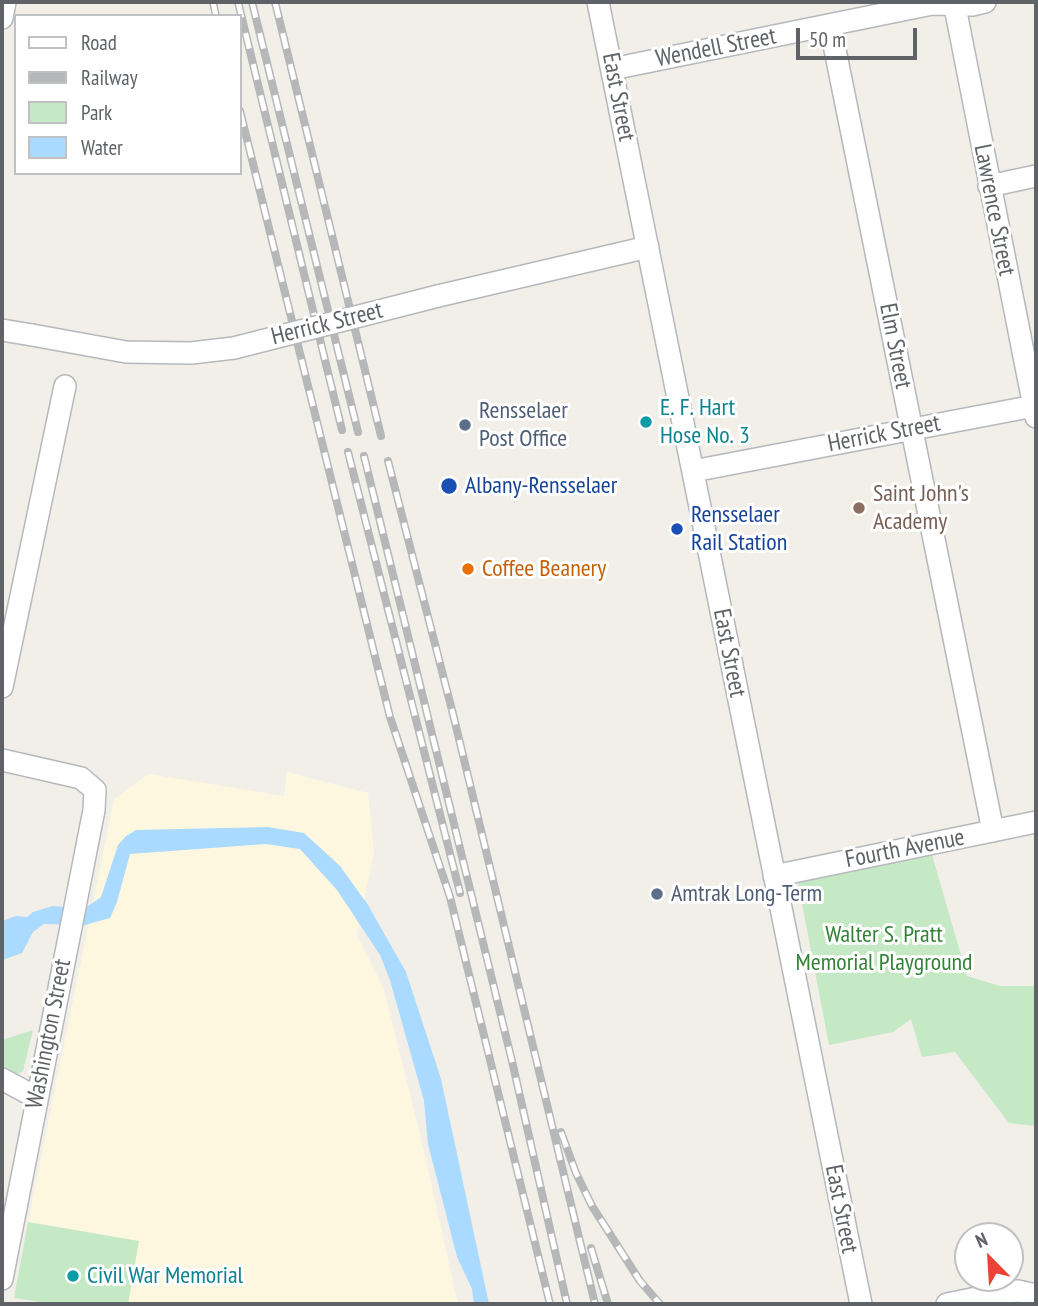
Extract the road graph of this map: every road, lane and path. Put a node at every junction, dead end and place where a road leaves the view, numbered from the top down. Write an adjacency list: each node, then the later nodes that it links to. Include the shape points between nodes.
1 (5, 2): 5 (street)
2 (598, 2): 7 (street, East Street)
3 (985, 2): 4 (street, Wendell Street)
4 (954, 3): 6 (street, Wendell Street); 9 (street, Lawrence Street)
5 (2, 18)
6 (830, 25): 7 (street, Wendell Street); 14 (street, Elm Street)
7 (612, 69): 10 (street, East Street)
8 (1036, 176): 9 (street)
9 (989, 186): 13 (street, Lawrence Street)
10 (648, 247): 11 (street, Herrick Street, bridge, via 234,348 126,352); 15 (street, East Street)
11 (2, 330)
12 (65, 386): 16 (street)
13 (1035, 411): 14 (street, Herrick Street)
14 (912, 429): 15 (street, Herrick Street); 19 (street, Elm Street)
15 (693, 471): 20 (street, East Street)
16 (2, 687)
17 (2, 760): 22 (street, Washington Street, via 81,778 95,790)
18 (1036, 822): 19 (street, Fourth Avenue)
19 (993, 831): 20 (street, Fourth Avenue)
20 (774, 876): 25 (street, East Street)
21 (2, 1079): 22 (street)
22 (37, 1098): 23 (street, Washington Street)
23 (2, 1279)
24 (1036, 1295): 26 (street, via 1006,1292)
25 (861, 1304)
26 (947, 1304)

